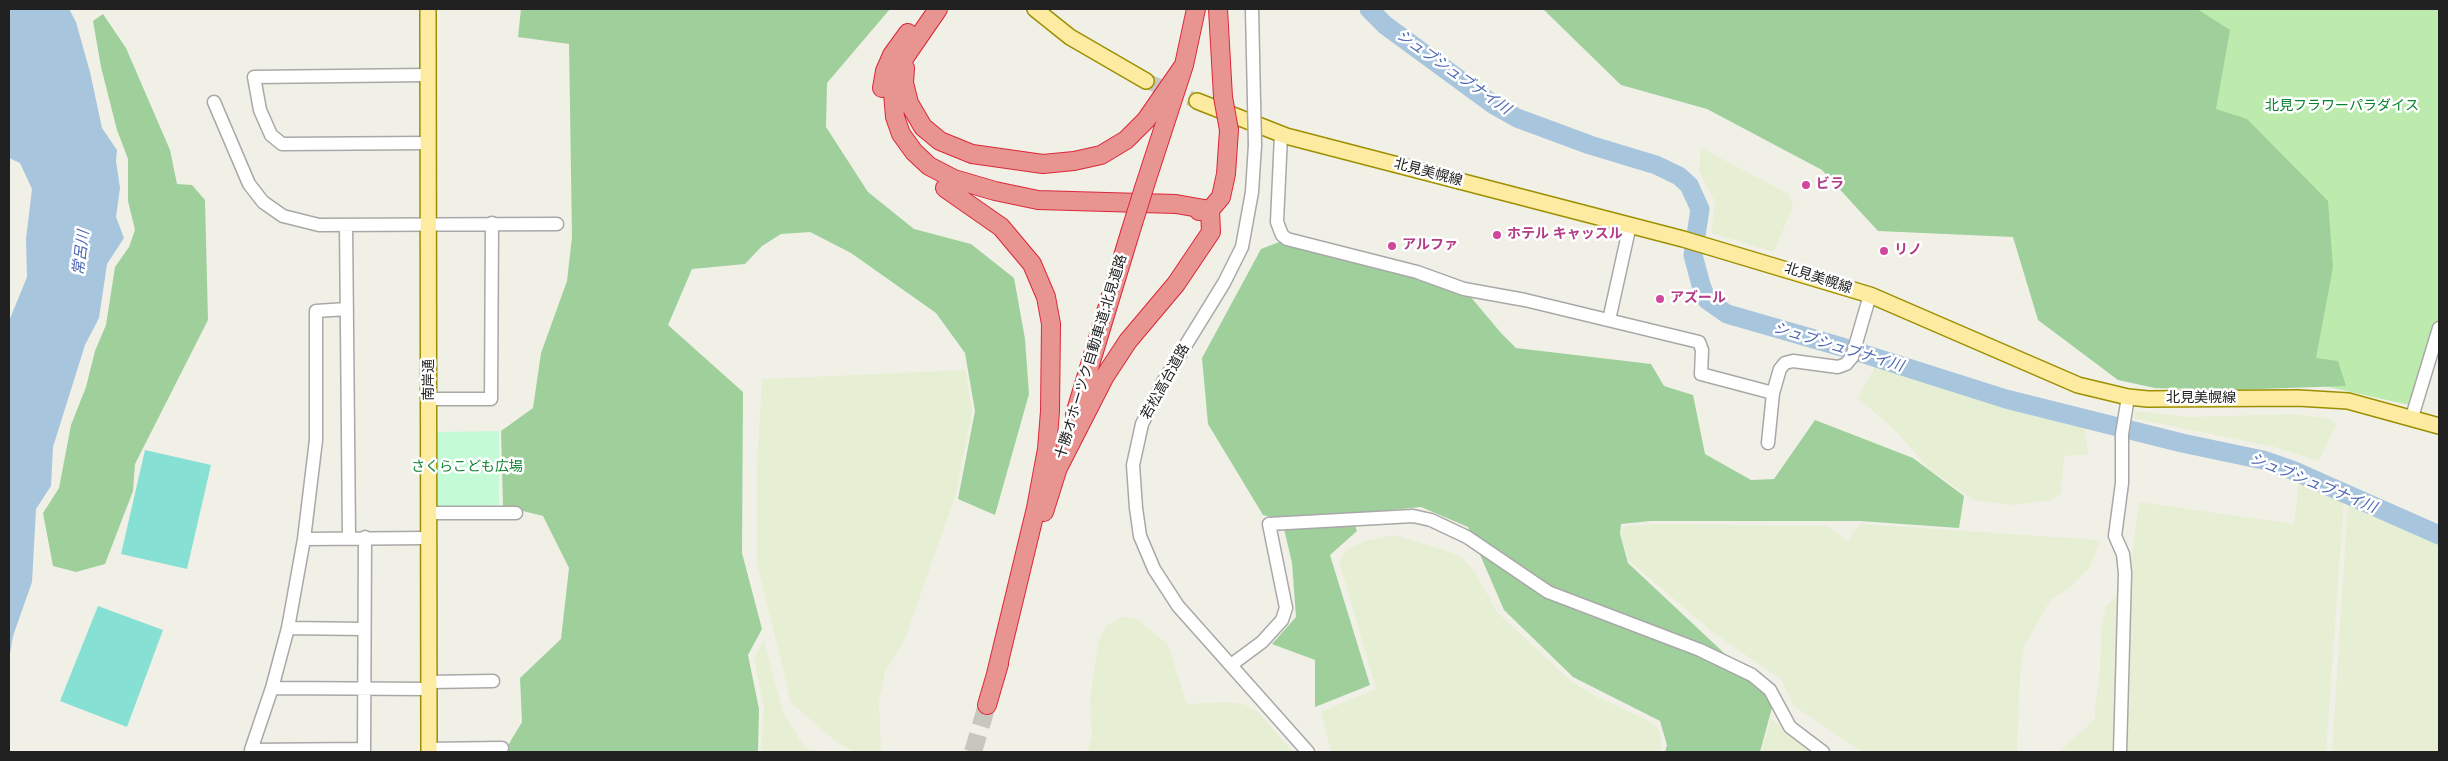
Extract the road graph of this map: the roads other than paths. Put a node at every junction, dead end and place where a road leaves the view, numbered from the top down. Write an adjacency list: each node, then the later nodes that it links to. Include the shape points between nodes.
1 (428, 9): 10 (main road, 南岸通)
2 (926, 9): 16 (highway, via 892,55 885,71 881,93 884,124 900,153 916,169)
3 (938, 9): 8 (highway)
4 (1035, 9): 11 (main road, via 1070,36)
5 (1196, 9): 9 (highway, 十勝オホーツク自動車道;北見道路)
6 (1218, 9): 17 (highway, bridge, via 1223,97 1229,130 1221,197)
7 (1252, 9): 42 (street, 若松高台道路, bridge, via 1254,145 1252,192 1242,247 1224,283 1163,382 1142,424 1133,465 1140,536 1154,569 1178,606)
8 (905, 57): 9 (highway, via 904,83 909,103 924,127 940,141 972,154 1043,164 1101,154 1126,140 1146,120); 17 (highway, via 896,74 893,93 895,117 901,134 929,166 954,179 1038,200 1176,204)
9 (1184, 65): 33 (highway, 十勝オホーツク自動車道;北見道路, bridge)
10 (427, 75): 15 (main road, 南岸通); 15 (street, via 254,77 271,135 282,144)
11 (1146, 81)
12 (214, 102): 21 (street, via 249,184 264,202 283,216 320,225)
13 (1197, 102): 14 (main road, 北見美幌線)
14 (1281, 135): 22 (main road, 北見美幌線); 25 (street, via 1277,222 1287,239 1417,272 1464,288)
15 (429, 143): 18 (main road, 南岸通)
16 (945, 188): 17 (highway, via 1032,208 1107,213); 43 (highway, via 1001,227 1032,264 1046,297 1051,324 1047,449)
17 (1210, 210): 33 (highway, via 1212,232 1104,376)
18 (429, 223): 19 (street); 21 (street); 29 (main road, 南岸通)
19 (492, 224): 20 (street); 29 (street, via 491,399)
20 (557, 224)
21 (346, 225): 24 (street)
22 (1630, 225): 23 (main road, 北見美幌線); 25 (street)
23 (1870, 295): 27 (street, via 1852,357 1846,364 1838,367 1793,361 1785,363 1780,368); 28 (main road, 北見美幌線, via 2078,385)
24 (347, 309): 36 (street); 39 (street, via 316,311 316,440)
25 (1609, 320): 27 (street, via 1698,342 1702,350 1701,374)
26 (2439, 328): 30 (street)
27 (1773, 393): 32 (street)
28 (2128, 397): 30 (main road, 北見美幌線, via 2348,401); 54 (street, via 2122,434 2122,483 2115,536 2123,554 2125,573)
29 (430, 399): 34 (main road, 南岸通)
30 (2412, 417): 31 (main road, 北見美幌線)
31 (2439, 426)
32 (1768, 443)
33 (1058, 468): 43 (highway, 十勝オホーツク自動車道;北見道路)
34 (429, 513): 35 (street); 38 (main road, 南岸通)
35 (516, 513)
36 (349, 537): 37 (street); 39 (street)
37 (365, 537): 38 (street); 41 (street)
38 (429, 538): 45 (main road, 南岸通)
39 (304, 539): 40 (street)
40 (288, 628): 41 (street); 46 (street)
41 (364, 629): 47 (street)
42 (1231, 665): 52 (street, 若松高台道路); 53 (street, via 1262,642 1282,620 1286,608 1269,524 1413,516 1431,520 1467,537 1548,592 1700,650 1752,675 1770,690 1790,727)
43 (996, 674): 48 (highway, 十勝オホーツク自動車道;北見道路)
44 (492, 681): 45 (street)
45 (429, 685): 47 (street); 51 (main road, 南岸通)
46 (272, 688): 47 (street); 50 (street, via 251,750)
47 (365, 688): 50 (street)
48 (987, 705)
49 (502, 748): 51 (street)
50 (364, 751)
51 (430, 751)
52 (1308, 752)
53 (1823, 752)
54 (2120, 752)

